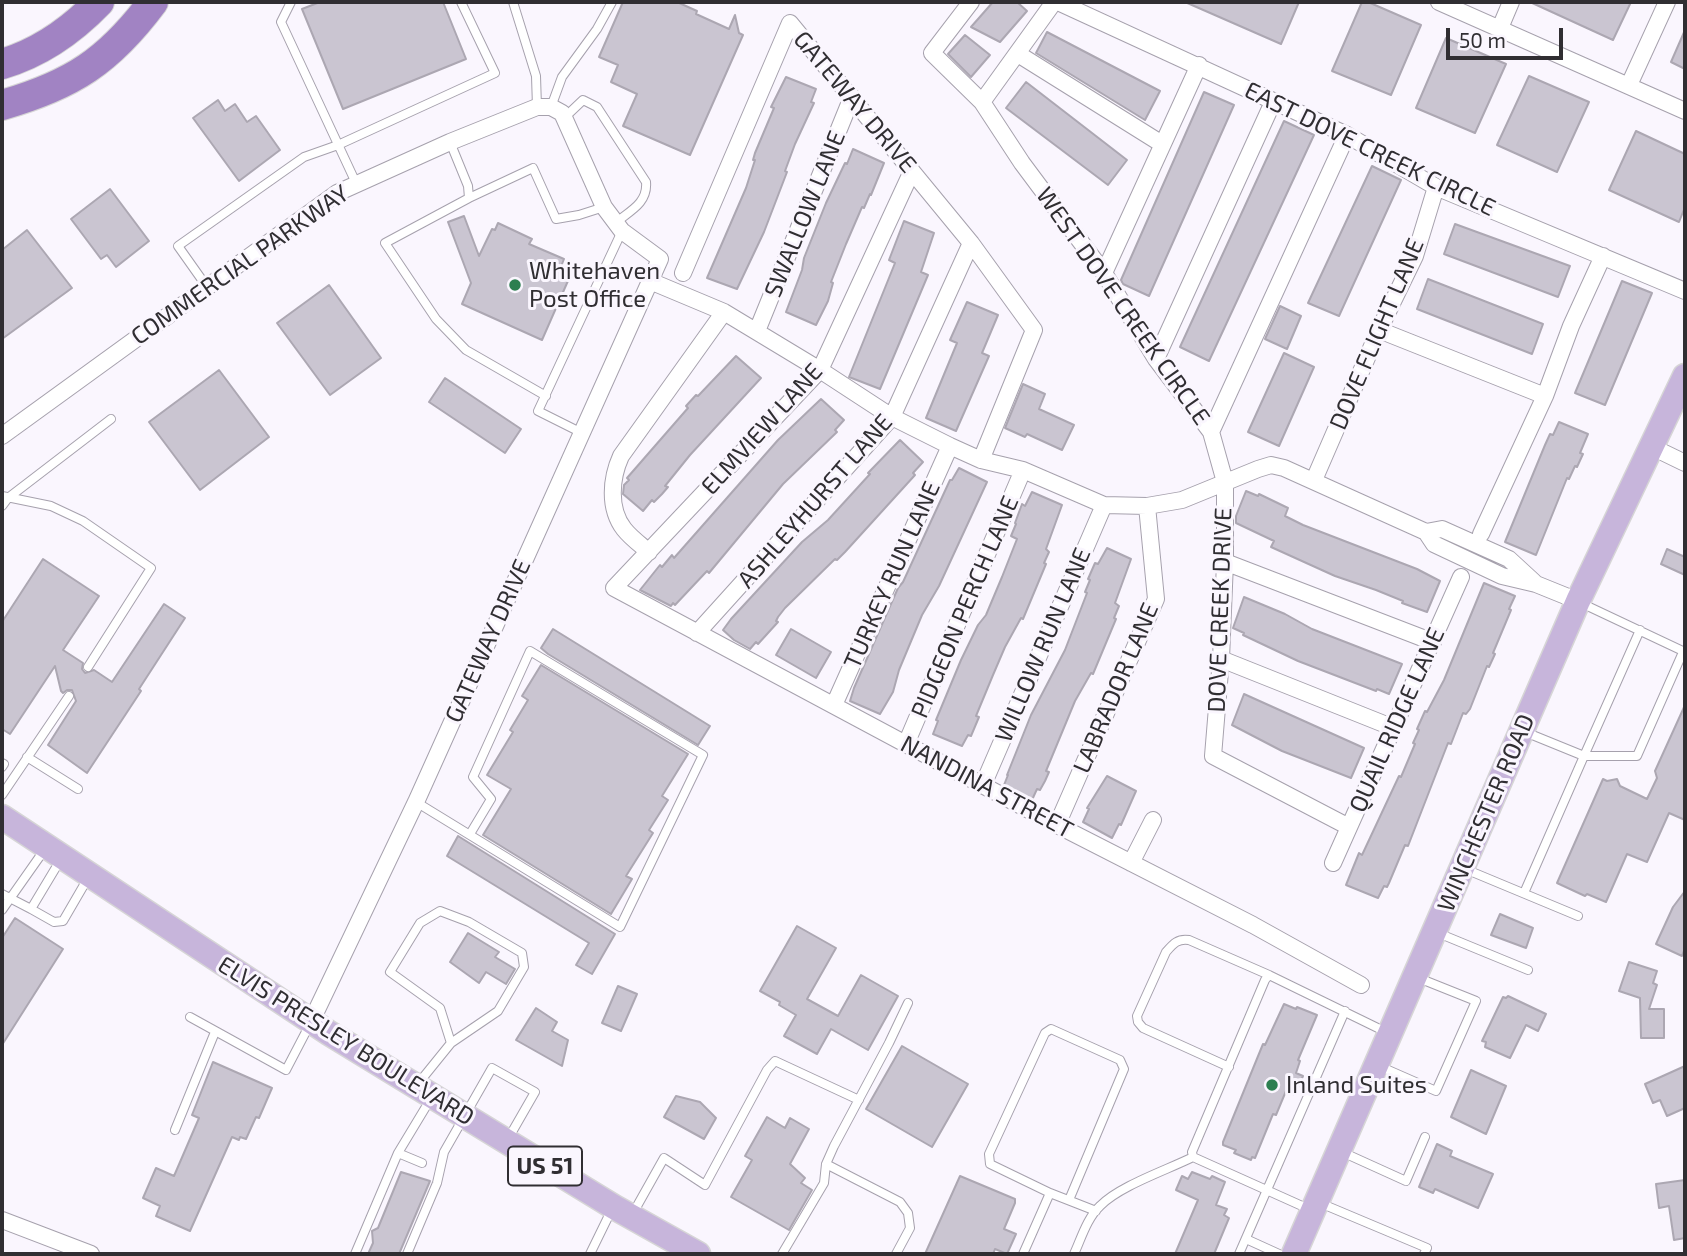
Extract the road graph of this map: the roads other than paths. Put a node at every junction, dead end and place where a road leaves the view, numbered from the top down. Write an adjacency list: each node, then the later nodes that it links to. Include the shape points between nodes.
1 (99, 2): 14 (highway, via 53,40)
2 (153, 2): 20 (highway, via 101,60 39,94)
3 (291, 2): 27 (lane, via 281,22)
4 (461, 2): 27 (lane, via 495,73)
5 (513, 2): 21 (lane)
6 (612, 2): 21 (lane)
7 (971, 2): 18 (street, WEST DOVE CREEK CIRCLE, via 932,53)
8 (1056, 2): 13 (street); 15 (street, EAST DOVE CREEK CIRCLE)
9 (1439, 2): 12 (street)
10 (1511, 2): 12 (street)
11 (1667, 2): 16 (street)
12 (1500, 29): 16 (street)
13 (1018, 54): 18 (street); 26 (street)
14 (2, 64)
15 (1199, 65): 19 (street, EAST DOVE CREEK CIRCLE); 26 (street)
16 (1629, 85): 22 (street)
17 (852, 97): 28 (street, GATEWAY DRIVE); 36 (street, GATEWAY DRIVE, via 790,23); 43 (street, SWALLOW LANE)
18 (982, 102): 37 (street, WEST DOVE CREEK CIRCLE, via 1021,163)
19 (1273, 102): 24 (street, EAST DOVE CREEK CIRCLE); 44 (street)
20 (2, 105)
21 (544, 107): 23 (street, via 557,109); 25 (street, COMMERCIAL PARKWAY)
22 (1685, 111)
23 (564, 118): 32 (street); 33 (lane, via 583,100 597,107 646,182 642,201)
24 (1347, 135): 30 (street, EAST DOVE CREEK CIRCLE); 51 (street)
25 (450, 142): 29 (street, COMMERCIAL PARKWAY); 31 (lane)
26 (1162, 144): 37 (street)
27 (338, 145): 29 (lane); 39 (lane, via 304,157 178,246)
28 (912, 170): 34 (street, GATEWAY DRIVE); 45 (street, ELMVIEW LANE)
29 (356, 183): 39 (street, COMMERCIAL PARKWAY, via 321,203)
30 (1436, 187): 35 (street, EAST DOVE CREEK CIRCLE); 42 (street, DOVE FLIGHT LANE, via 1415,256)
31 (469, 198): 32 (lane, via 533,168 556,219); 47 (lane, via 385,243 436,319 466,350)
32 (604, 206): 33 (street)
33 (619, 227): 38 (street, GATEWAY DRIVE, via 660,258); 47 (lane)
34 (971, 243): 49 (street, ASHLEYHURST LANE); 56 (street, GATEWAY DRIVE, via 1034,330)
35 (1603, 256): 40 (street, EAST DOVE CREEK CIRCLE); 48 (street)
36 (683, 273)
37 (1104, 273): 44 (street, WEST DOVE CREEK CIRCLE)
38 (650, 281): 41 (street, DOVE CREEK DRIVE); 52 (street, GATEWAY DRIVE)
39 (207, 287): 53 (street, COMMERCIAL PARKWAY)
40 (1685, 291)
41 (724, 312): 43 (street, DOVE CREEK DRIVE); 66 (street, via 614,472 616,514 625,530)
42 (1379, 330): 48 (street); 59 (street, DOVE FLIGHT LANE)
43 (757, 331): 45 (street, DOVE CREEK DRIVE)
44 (1156, 359): 51 (street, WEST DOVE CREEK CIRCLE)
45 (820, 370): 49 (street, DOVE CREEK DRIVE); 66 (street, ELMVIEW LANE)
46 (1684, 380): 55 (main road, WINCHESTER ROAD)
47 (546, 396): 52 (lane, via 538,411)
48 (1545, 396): 65 (street)
49 (892, 417): 54 (street, DOVE CREEK DRIVE); 74 (street, ASHLEYHURST LANE)
50 (111, 419): 61 (lane)
51 (1211, 432): 60 (street, WEST DOVE CREEK CIRCLE)
52 (582, 433): 89 (street, GATEWAY DRIVE)
53 (2, 436)
54 (950, 446): 56 (street, DOVE CREEK DRIVE); 80 (street, TURKEY RUN LANE)
55 (1653, 447): 57 (street); 72 (main road, WINCHESTER ROAD)
56 (981, 460): 58 (street, DOVE CREEK DRIVE)
57 (1685, 463)
58 (1023, 470): 62 (street, DOVE CREEK DRIVE); 83 (street, PIDGEON PERCH LANE)
59 (1314, 480): 60 (street, via 1271,465); 64 (street)
60 (1225, 482): 63 (street, DOVE CREEK DRIVE, via 1182,499); 68 (street, DOVE CREEK DRIVE)
61 (4, 500): 78 (lane, via 51,506 83,521 151,568)
62 (1104, 505): 63 (street, DOVE CREEK DRIVE); 86 (street, WILLOW RUN LANE)
63 (1147, 506): 92 (street, LABRADOR LANE, via 1156,598)
64 (1426, 532): 65 (street, via 1442,529); 67 (street, via 1434,544)
65 (1478, 539): 67 (street); 70 (street)
66 (649, 552): 71 (street, ELMVIEW LANE)
67 (1469, 560): 70 (street, via 1502,576)
68 (1225, 562): 75 (street); 77 (street, DOVE CREEK DRIVE)
69 (1461, 578): 75 (street, QUAIL RIDGE LANE)
70 (1536, 583): 72 (street)
71 (614, 588): 74 (street, NANDINA STREET)
72 (1578, 601): 73 (lane); 82 (main road, WINCHESTER ROAD)
73 (1640, 630): 76 (lane); 85 (lane)
74 (697, 634): 80 (street, NANDINA STREET)
75 (1433, 642): 81 (street, QUAIL RIDGE LANE)
76 (1684, 652): 85 (lane, via 1637,756)
77 (1221, 659): 81 (street); 93 (street, DOVE CREEK DRIVE, via 1213,756)
78 (89, 667)
79 (69, 696): 84 (lane)
80 (834, 705): 83 (street, NANDINA STREET)
81 (1394, 728): 93 (street, QUAIL RIDGE LANE)
82 (1522, 730): 85 (lane); 98 (main road, WINCHESTER ROAD)
83 (906, 744): 86 (street, NANDINA STREET)
84 (27, 757): 87 (lane); 88 (lane)
85 (1584, 757): 100 (lane)
86 (983, 785): 92 (street, NANDINA STREET)
87 (78, 789)
88 (2, 795)
89 (416, 802): 94 (lane); 113 (street, GATEWAY DRIVE)
90 (2, 817): 95 (main road, ELVIS PRESLEY BOULEVARD / US 51)
91 (1153, 820): 96 (street)
92 (1056, 825): 96 (street, NANDINA STREET)
93 (1349, 827): 97 (street, QUAIL RIDGE LANE)
94 (470, 834): 94 (lane, via 620,927 703,755 530,651 473,777 491,799)
95 (54, 851): 99 (main road, ELVIS PRESLEY BOULEVARD / US 51); 101 (lane); 102 (lane)
96 (1131, 863): 109 (street, NANDINA STREET)
97 (1333, 863)
98 (1463, 867): 100 (lane); 105 (main road, WINCHESTER ROAD)
99 (89, 875): 102 (lane, via 63,922); 113 (main road, ELVIS PRESLEY BOULEVARD / US 51)
100 (1524, 893): 104 (lane)
101 (6, 896): 102 (lane); 103 (lane)
102 (31, 909)
103 (2, 911)
104 (1578, 916)
105 (1435, 931): 106 (lane); 108 (main road, WINCHESTER ROAD)
106 (1528, 971)
107 (1269, 975): 111 (lane); 118 (lane); 118 (lane, via 1182,939 1166,952 1137,1016 1143,1028)
108 (1415, 977): 115 (main road, WINCHESTER ROAD); 117 (lane, via 1476,1001 1436,1091)
109 (1361, 985)
110 (908, 1003): 120 (lane)
111 (1345, 1011): 115 (lane); 130 (lane)
112 (190, 1017): 114 (lane)
113 (311, 1022): 114 (lane, via 286,1070); 119 (main road, ELVIS PRESLEY BOULEVARD / US 51)
114 (215, 1031): 122 (lane)
115 (1390, 1034): 117 (main road, WINCHESTER ROAD)
116 (451, 1042): 116 (lane, via 440,1008 390,972 420,923 440,911 522,953 524,967 498,1011); 119 (lane)
117 (1377, 1065): 125 (main road, WINCHESTER ROAD)
118 (1229, 1067): 127 (lane)
119 (424, 1092): 121 (main road, ELVIS PRESLEY BOULEVARD / US 51); 126 (lane)
120 (859, 1100): 129 (lane); 135 (lane, via 775,1060 705,1185 664,1158)
121 (464, 1116): 124 (main road, ELVIS PRESLEY BOULEVARD / US 51); 124 (lane, via 492,1068 535,1092); 141 (lane, via 443,1152 437,1183)
122 (175, 1130)
123 (1425, 1137): 125 (lane, via 1406,1181)
124 (506, 1142): 135 (main road, ELVIS PRESLEY BOULEVARD / US 51)
125 (1339, 1151): 133 (main road, WINCHESTER ROAD)
126 (398, 1153): 128 (lane); 140 (lane)
127 (1193, 1157): 130 (lane); 134 (lane, via 1118,1193)
128 (422, 1163)
129 (826, 1164): 143 (lane, via 824,1183); 144 (lane, via 900,1202 911,1228)
130 (1267, 1190): 133 (lane); 137 (lane)
131 (1051, 1192): 132 (lane); 132 (lane, via 988,1161 1045,1033 1051,1029 1120,1060 1124,1069); 145 (lane)
132 (1069, 1200): 134 (lane)
133 (1315, 1206): 149 (main road, WINCHESTER ROAD); 150 (lane, via 1427,1248)
134 (1096, 1211): 146 (lane)
135 (622, 1212): 138 (lane); 142 (main road, ELVIS PRESLEY BOULEVARD / US 51)
136 (2, 1220): 139 (street)
137 (1246, 1239): 147 (lane); 148 (lane)
138 (593, 1253)
139 (91, 1254)
140 (355, 1254)
141 (407, 1254)
142 (698, 1254)
143 (782, 1254)
144 (896, 1254)
145 (1023, 1254)
146 (1074, 1254)
147 (1239, 1254)
148 (1279, 1254)
149 (1294, 1254)
150 (1424, 1254)

